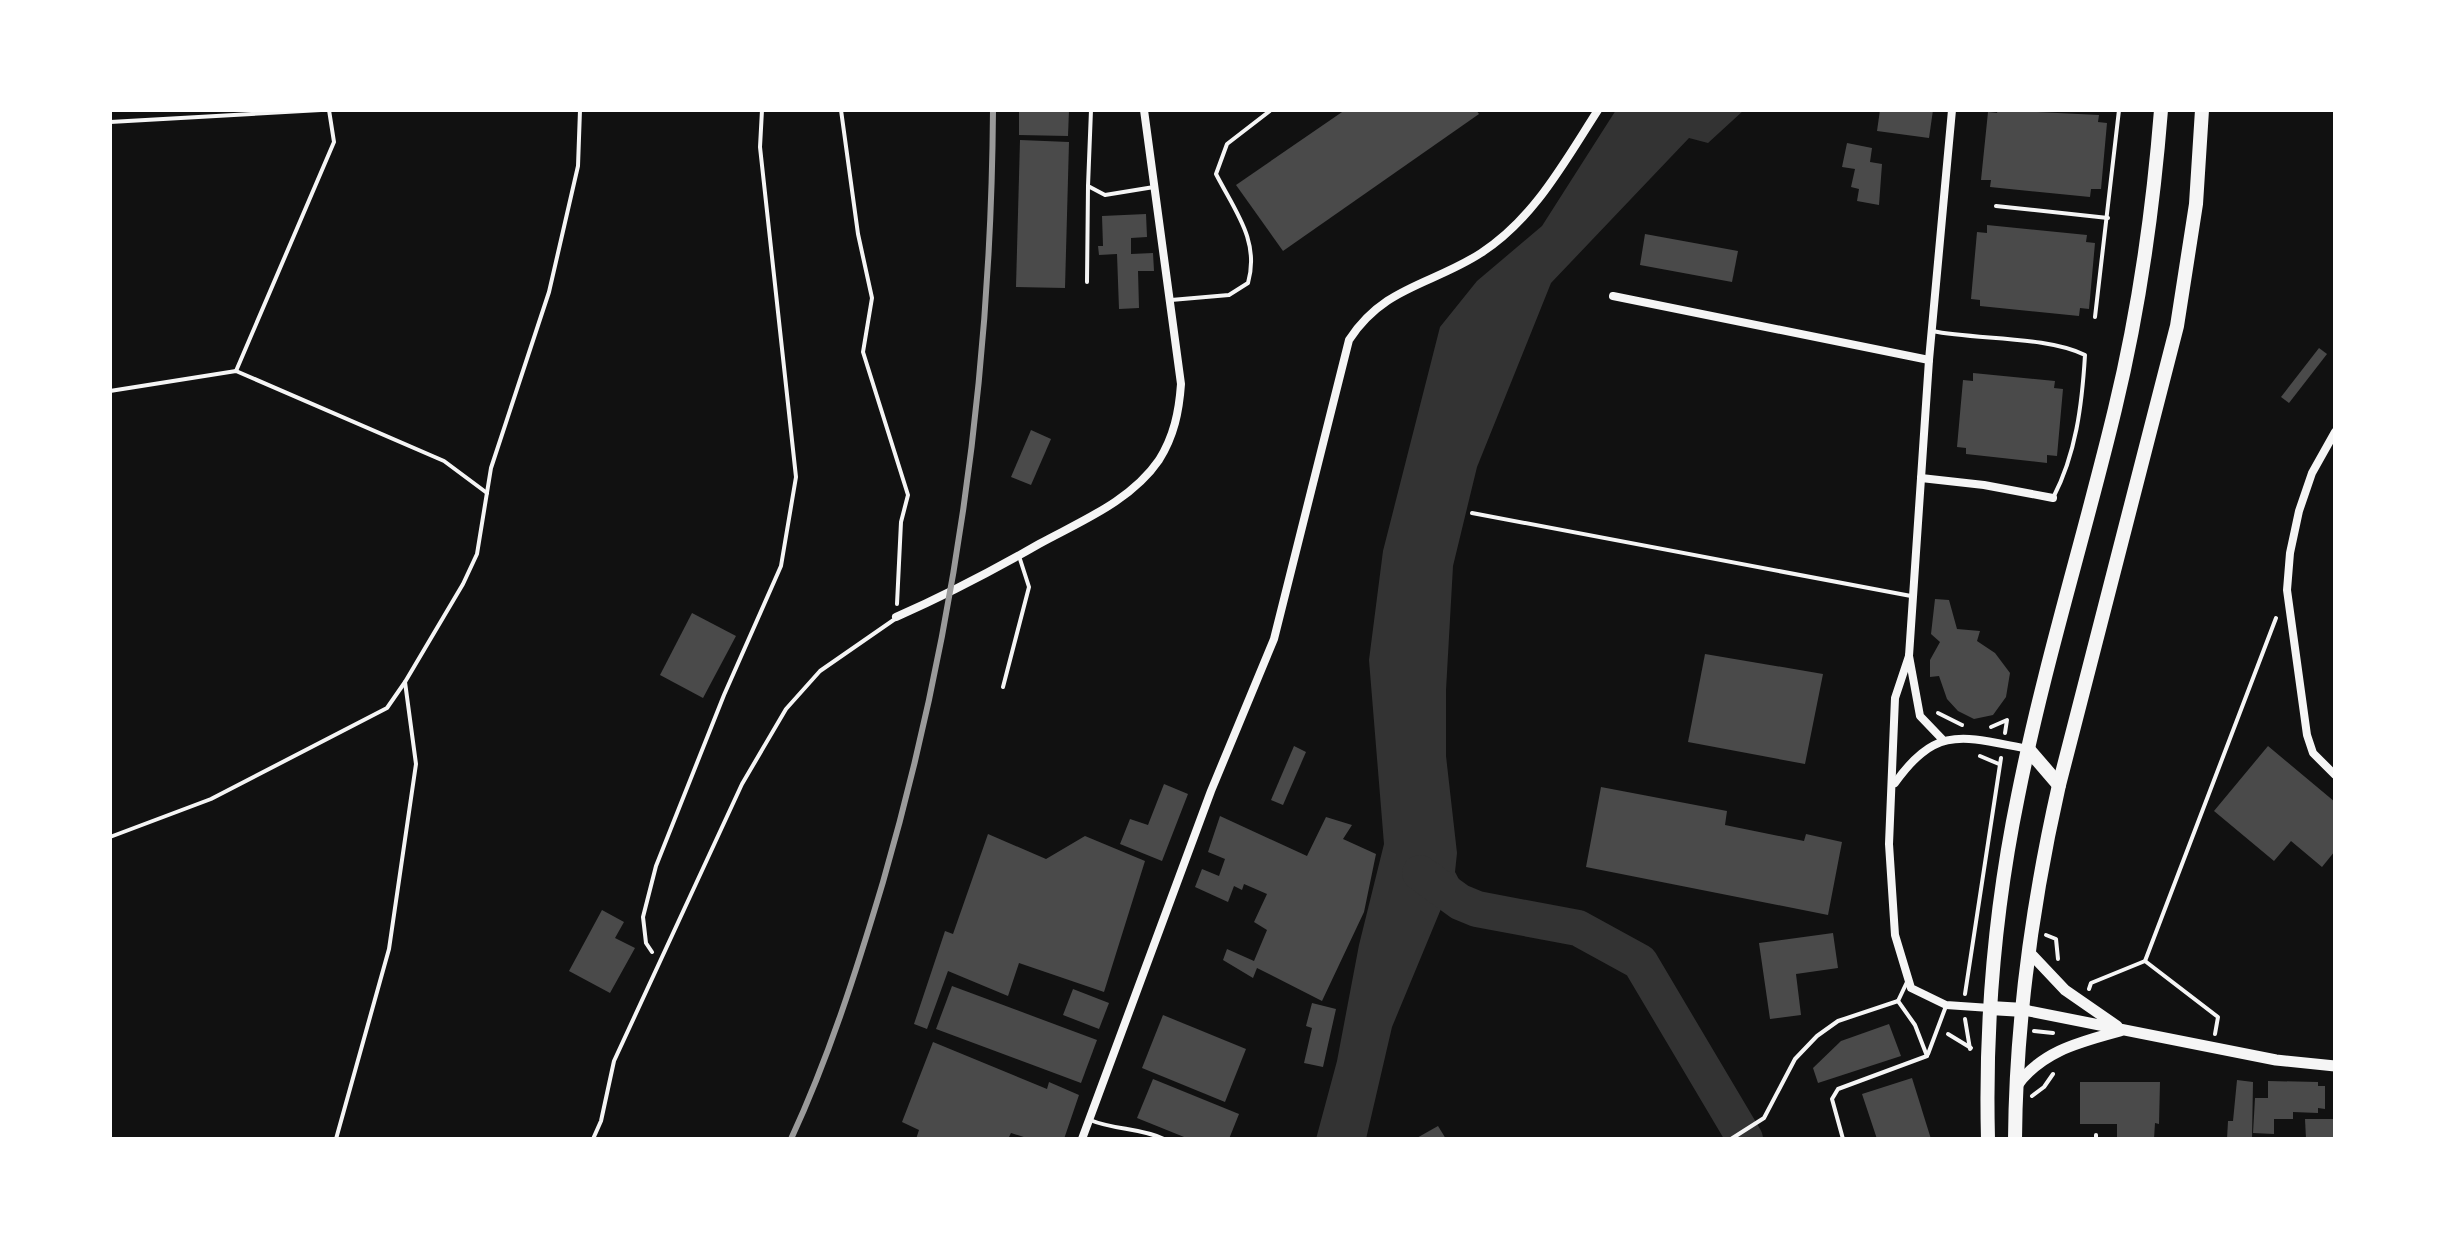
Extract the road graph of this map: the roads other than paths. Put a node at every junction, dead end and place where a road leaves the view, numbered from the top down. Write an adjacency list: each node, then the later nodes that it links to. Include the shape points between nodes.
1 (1091, 110): 9 (lane)
2 (1144, 110): 10 (street)
3 (1271, 110): 15 (lane, via 1227,144 1216,174 1251,241 1248,283 1229,295)
4 (1598, 110): 43 (street, via 1537,203 1480,253 1396,293 1364,318 1349,340 1274,639 1211,791)
5 (1952, 110): 17 (street)
6 (2119, 110): 12 (lane)
7 (2161, 110): 29 (highway, via 2149,241 2128,351)
8 (2202, 110): 32 (highway, via 2196,204 2177,326)
9 (1088, 186): 10 (lane, via 1105,195); 13 (lane)
10 (1154, 187): 15 (street)
11 (1996, 206): 12 (lane)
12 (2108, 218): 16 (lane)
13 (1087, 282)
14 (1613, 296): 18 (street)
15 (1171, 300): 23 (street, via 1181,384 1178,416 1158,461 1121,498)
16 (2095, 317)
17 (1932, 331): 18 (street); 21 (lane, via 2069,347 2085,355 2069,467)
18 (1929, 360): 20 (street)
19 (2335, 432): 30 (street, via 2299,511 2287,590 2307,735 2313,753)
20 (1921, 478): 21 (street); 24 (street)
21 (2053, 498)
22 (1472, 513): 24 (lane)
23 (1019, 556): 25 (street, via 972,584); 27 (lane, via 1029,587)
24 (1911, 596): 26 (street)
25 (896, 617): 44 (lane, via 820,671 786,709 742,784 614,1061)
26 (1909, 656): 28 (street, via 1920,716); 31 (street, via 1895,698)
27 (1003, 687)
28 (1943, 740): 29 (street, via 1973,739); 31 (street, via 1913,757)
29 (2028, 749): 32 (highway); 37 (highway, via 2008,848)
30 (2335, 775)
31 (1894, 783): 34 (street, via 1890,887)
32 (2059, 785): 33 (highway)
33 (2030, 953): 38 (highway); 39 (street, via 2065,990)
34 (1907, 982): 35 (lane); 36 (street)
35 (1898, 1001): 40 (lane); 47 (lane, via 1838,1021 1817,1036 1795,1059 1764,1118)
36 (1946, 1005): 37 (street); 40 (lane)
37 (1990, 1008): 38 (highway); 49 (highway)
38 (2024, 1010): 39 (street); 42 (highway)
39 (2125, 1030): 41 (street); 42 (street, via 2062,1049 2027,1071)
40 (1927, 1056): 48 (lane, via 1838,1089 1832,1099)
41 (2335, 1066)
42 (2016, 1087): 50 (highway)
43 (1090, 1120): 45 (street); 46 (lane)
44 (593, 1139)
45 (1082, 1139)
46 (1164, 1139)
47 (1731, 1139)
48 (1843, 1139)
49 (1988, 1139)
50 (2015, 1139)

